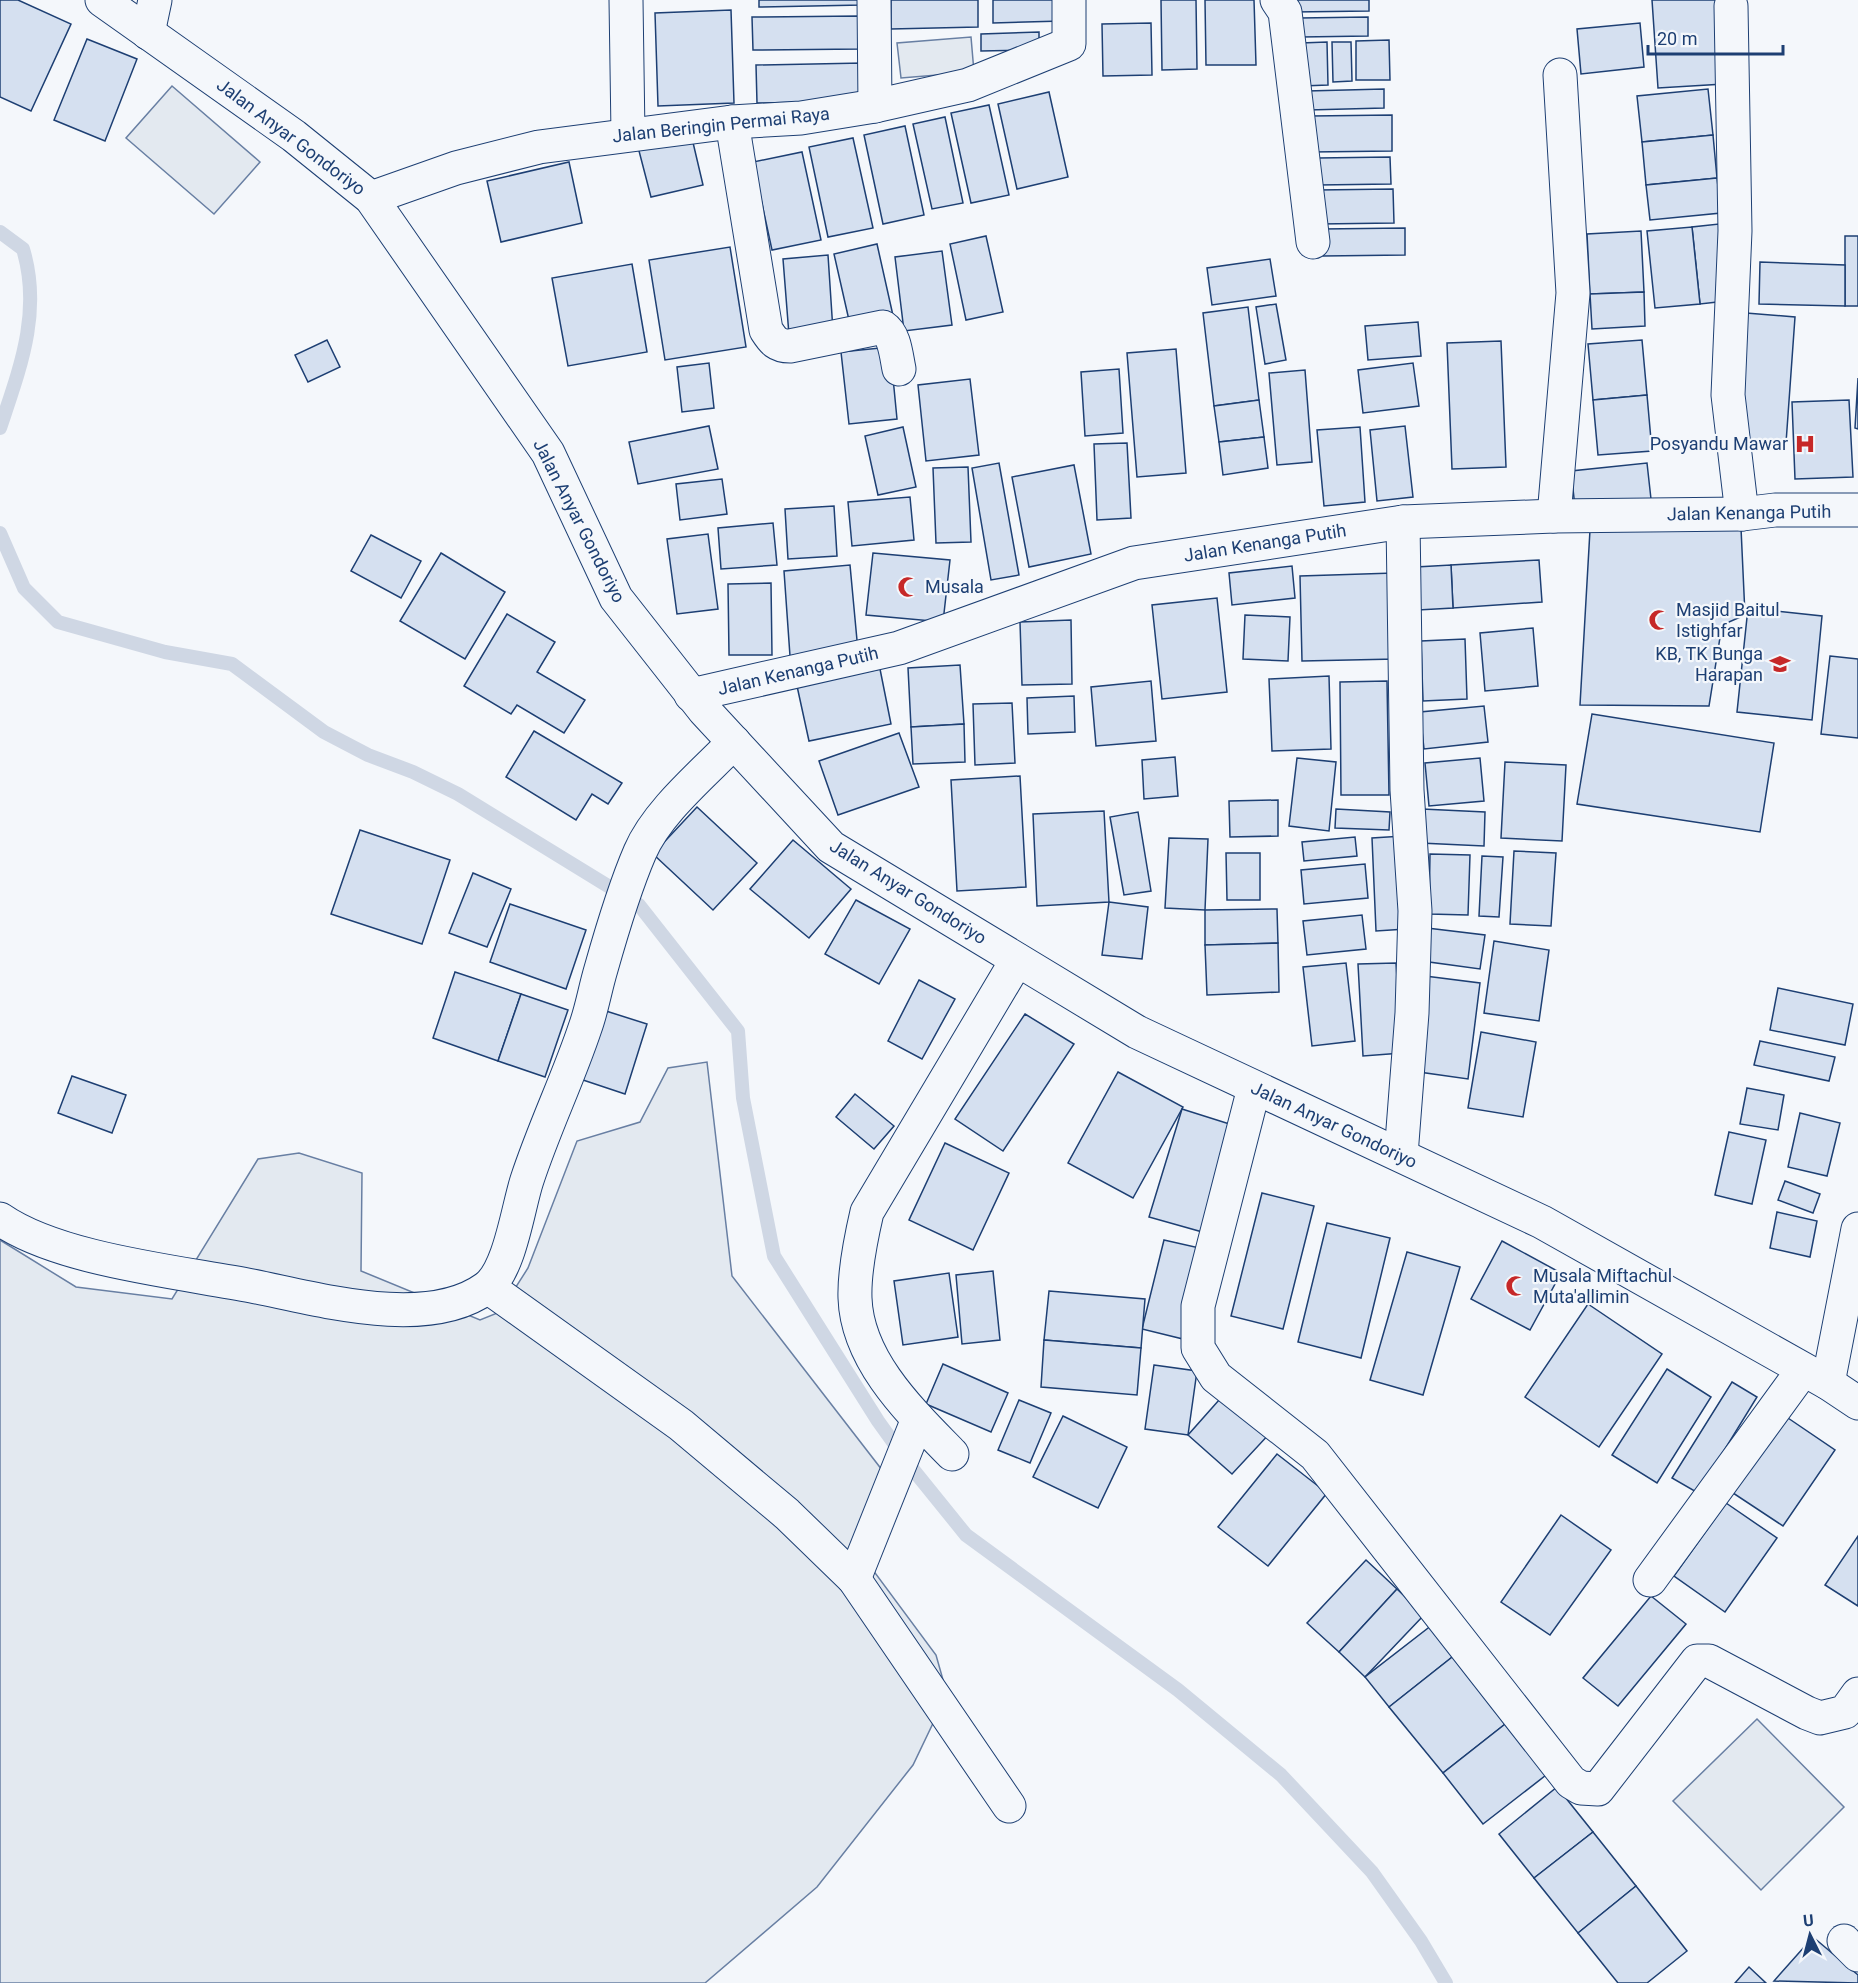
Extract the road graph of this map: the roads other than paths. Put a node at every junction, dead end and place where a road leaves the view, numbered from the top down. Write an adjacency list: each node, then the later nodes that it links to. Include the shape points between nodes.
1 (102, 0): 8 (street, Jalan Anyar Gondoriyo)
2 (154, 0): 8 (street)
3 (626, 0): 12 (street)
4 (874, 0): 10 (street)
5 (1069, 0): 10 (street, Jalan Beringin Permai Raya, via 1070,44 968,85)
6 (1276, 0): 14 (street, via 1285,12)
7 (1731, 6): 17 (street, via 1735,231 1728,395)
8 (148, 33): 13 (street, Jalan Anyar Gondoriyo, via 294,136)
9 (1560, 75): 18 (street, via 1573,293)
10 (875, 106): 11 (street, Jalan Beringin Permai Raya, via 801,118)
11 (732, 122): 12 (street, Jalan Beringin Permai Raya); 15 (street, via 766,330 772,341 790,346 883,327 893,341)
12 (628, 134): 13 (street, Jalan Beringin Permai Raya, via 539,147 456,168)
13 (371, 198): 20 (street, Jalan Anyar Gondoriyo, via 548,453 616,598)
14 (1313, 242)
15 (898, 369)
16 (1858, 510): 17 (street, Jalan Kenanga Putih)
17 (1742, 514): 18 (street, Jalan Kenanga Putih)
18 (1554, 516): 19 (street, Jalan Kenanga Putih)
19 (1403, 522): 20 (street, Jalan Kenanga Putih, via 1134,563 900,648); 24 (street, via 1407,790 1415,911)
20 (691, 694): 21 (street, Jalan Anyar Gondoriyo)
21 (734, 742): 22 (street, Jalan Anyar Gondoriyo, via 831,847); 27 (street, via 656,825 640,851 586,1026 527,1179 506,1256)
22 (1017, 960): 23 (street, Jalan Anyar Gondoriyo, via 1137,1032); 30 (street, via 867,1212 855,1298 860,1322 877,1369)
23 (1254, 1088): 24 (street, Jalan Anyar Gondoriyo); 34 (street, via 1198,1306 1198,1348 1216,1377 1315,1455 1571,1782 1581,1788 1598,1789 1696,1661 1716,1665 1820,1718 1845,1712)
24 (1401, 1155): 28 (street, Jalan Anyar Gondoriyo, via 1542,1222)
25 (0, 1219): 27 (street, via 12,1228 78,1252 321,1300 386,1309 447,1307)
26 (1858, 1229): 28 (street)
27 (488, 1287): 32 (street, via 681,1425 787,1514)
28 (1816, 1376): 29 (street, Jalan Anyar Gondoriyo); 33 (street)
29 (1858, 1403)
30 (914, 1428): 31 (street); 32 (street)
31 (952, 1454)
32 (854, 1579): 35 (street)
33 (1650, 1580)
34 (1858, 1694)
35 (1009, 1806)

